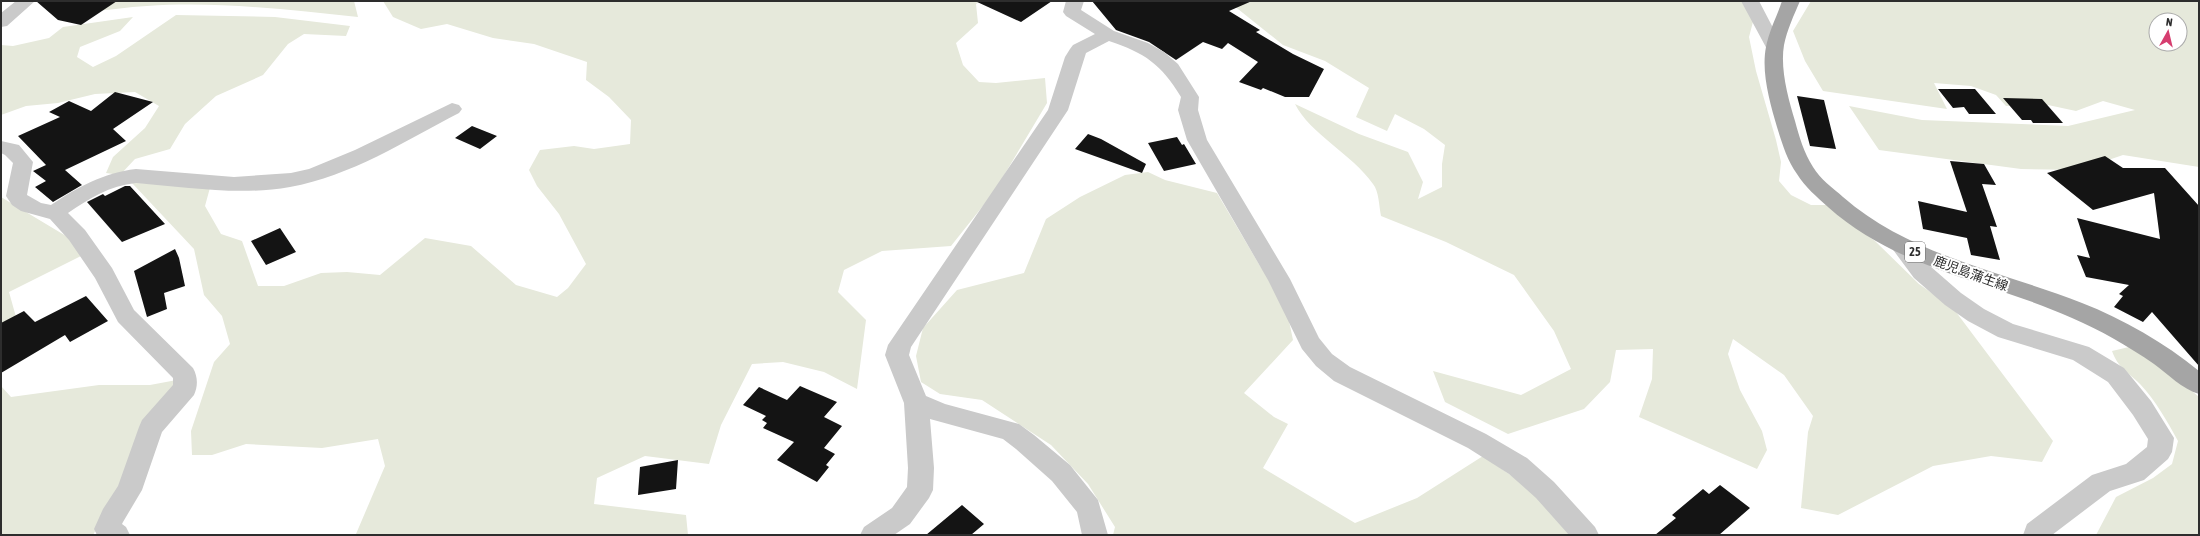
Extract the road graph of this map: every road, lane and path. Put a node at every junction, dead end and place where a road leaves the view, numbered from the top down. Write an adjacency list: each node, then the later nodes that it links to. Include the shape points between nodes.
1 (26, 1): 5 (street)
2 (1075, 1): 6 (street, via 1072,12)
3 (1750, 1): 7 (street)
4 (1791, 1): 7 (main road, 鹿児島蒲生線 / 25)
5 (1, 22)
6 (1108, 35): 13 (street, via 1079,50 1074,57 1058,110 900,344 897,355); 17 (street, via 1140,46 1156,55 1170,67 1190,97 1188,110 1197,140 1279,279 1310,343 1324,360 1342,374 1477,441 1518,466 1545,490)
7 (1774, 47): 11 (main road, 鹿児島蒲生線 / 25, via 1778,89 1784,116 1793,146 1806,172 1856,219)
8 (452, 109): 10 (street, via 345,162 300,178 267,183 136,176 117,178 101,183)
9 (1, 147): 10 (street, via 12,150 23,162 16,196 20,202 47,213)
10 (55, 212): 14 (street, via 77,235 101,269 126,316 185,375 185,388 150,427 128,490 107,530)
11 (1902, 247): 12 (main road, 鹿児島蒲生線 / 25, via 2075,310 2106,324); 18 (street, via 1922,272 1976,315 2006,331 2081,353 2116,375 2161,438 2159,452 2135,472 2101,484 2036,532)
12 (2199, 384)
13 (916, 403): 15 (street, via 921,468 920,490 901,516); 16 (street, via 949,415 1010,431 1025,442 1061,474 1089,508)
14 (117, 535)
15 (873, 535)
16 (1095, 535)
17 (1586, 535)
18 (2036, 535)

